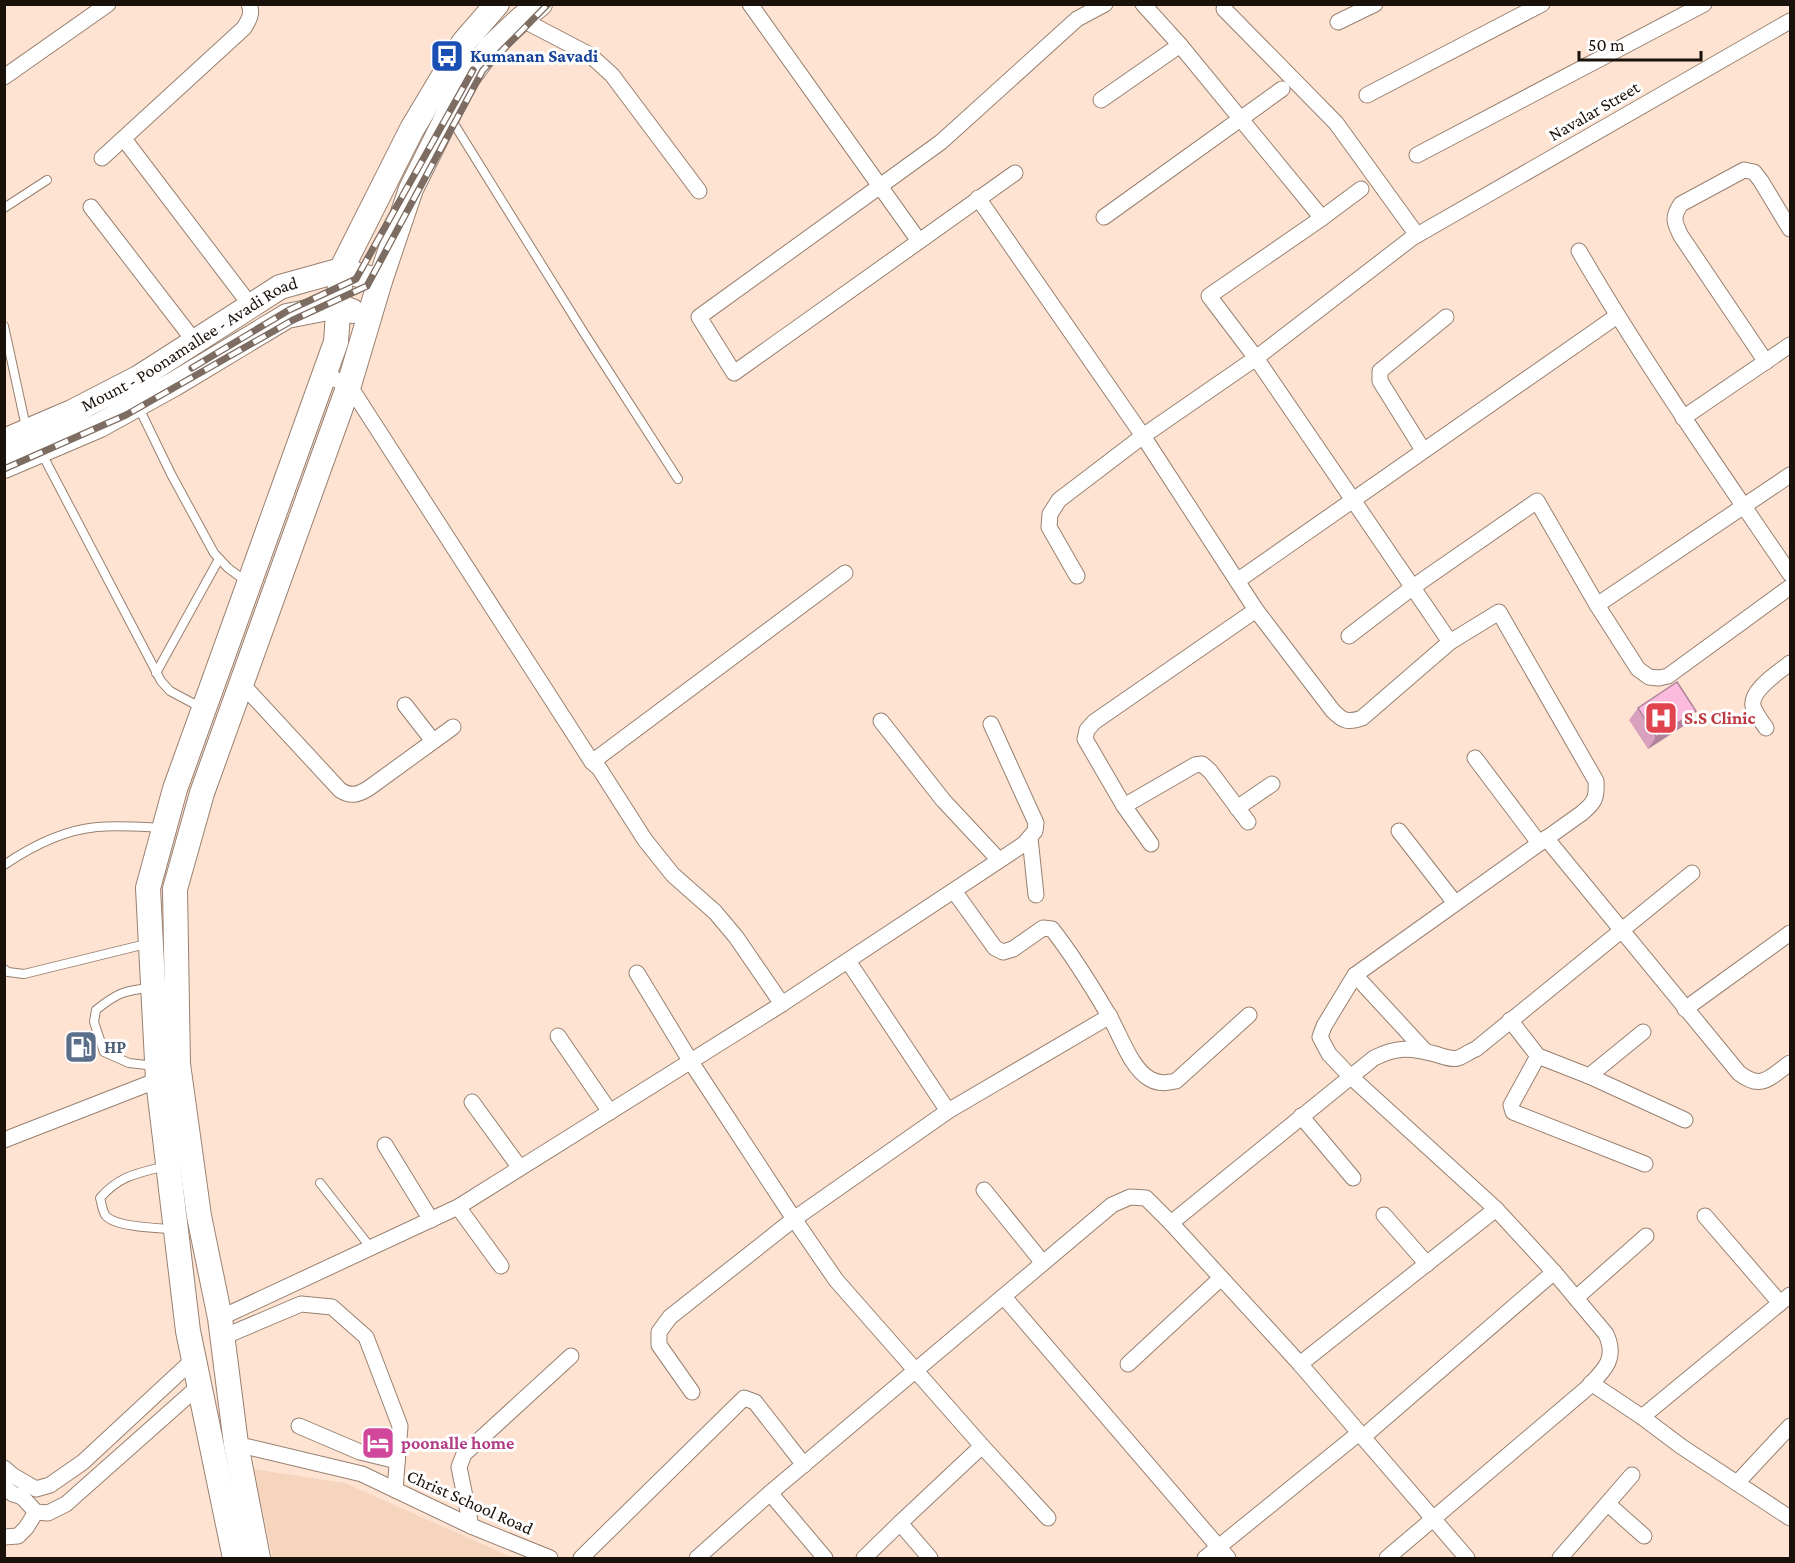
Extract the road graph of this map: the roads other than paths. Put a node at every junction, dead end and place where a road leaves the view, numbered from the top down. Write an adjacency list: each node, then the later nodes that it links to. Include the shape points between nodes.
1 (108, 4): 11 (street)
2 (249, 4): 22 (street, via 250,18 244,28)
3 (497, 4): 39 (main road, via 464,42 422,112)
4 (750, 4): 27 (street)
5 (1105, 4): 27 (street, via 1077,19 941,142)
6 (1143, 4): 15 (street)
7 (1375, 4): 14 (street)
8 (1542, 4): 18 (street)
9 (1704, 4): 23 (street)
10 (1224, 9): 36 (street, via 1336,123)
11 (88, 10): 16 (street)
12 (530, 12): 20 (main road, via 490,48 464,83); 29 (street, via 612,75)
13 (1791, 21): 36 (street, Navalar Street)
14 (1338, 22)
15 (1180, 45): 19 (street); 21 (street)
16 (4, 77)
17 (1282, 89): 21 (street)
18 (1367, 95)
19 (1101, 100)
20 (448, 115): 40 (main road, via 411,189); 63 (lane)
21 (1240, 119): 33 (street); 34 (street)
22 (124, 139): 24 (street); 41 (street)
23 (1418, 155)
24 (102, 158)
25 (1015, 173): 30 (street)
26 (48, 180): 32 (lane)
27 (881, 187): 37 (street); 37 (street, via 699,316 734,373)
28 (1361, 189): 34 (street)
29 (699, 191)
30 (978, 198): 37 (street); 57 (street)
31 (91, 207): 48 (street)
32 (4, 208)
33 (1104, 217)
34 (1322, 218): 51 (street, via 1209,296)
35 (1791, 229): 52 (street, via 1754,172 1744,170 1681,204 1675,213 1681,236)
36 (1417, 235): 51 (street, Navalar Street)
37 (919, 241)
38 (1579, 251): 44 (street)
39 (341, 270): 40 (main road); 41 (main road, Mount - Poonamallee - Avadi Road, via 280,287); 42 (main road)
40 (380, 281): 46 (main road)
41 (251, 306): 48 (main road, Mount - Poonamallee - Avadi Road)
42 (338, 306): 43 (main road, Mount - Poonamallee - Avadi Road); 46 (main road); 50 (main road)
43 (297, 314): 50 (main road, via 321,331); 55 (main road, Mount - Poonamallee - Avadi Road, via 287,315)
44 (1617, 316): 56 (street); 60 (street)
45 (1446, 317): 60 (street, via 1380,371 1380,381)
46 (368, 318): 54 (main road)
47 (4, 326): 59 (lane)
48 (195, 342): 59 (main road, Mount - Poonamallee - Avadi Road, via 138,378 72,412)
49 (1791, 345): 52 (street)
50 (334, 348): 53 (main road)
51 (1256, 358): 57 (street, Navalar Street); 64 (street)
52 (1766, 362): 56 (street)
53 (325, 375): 54 (street); 71 (main road)
54 (350, 384): 80 (main road); 89 (street)
55 (137, 404): 59 (main road, Mount - Poonamallee - Avadi Road, via 100,425); 66 (lane)
56 (1683, 418): 65 (street)
57 (1143, 436): 69 (street, Navalar Street, via 1059,500 1050,514 1049,527); 70 (street)
58 (4, 441): 59 (main road, Mount - Poonamallee - Avadi Road)
59 (33, 441): 61 (main road, Mount - Poonamallee - Avadi Road); 79 (lane)
60 (1423, 450): 64 (street)
61 (4, 466)
62 (1791, 475): 65 (street)
63 (678, 479)
64 (1352, 500): 70 (street); 72 (street)
65 (1744, 506): 68 (street); 74 (street)
66 (219, 560): 71 (lane); 79 (lane)
67 (845, 573): 89 (street)
68 (1791, 574)
69 (1077, 576)
70 (1237, 581): 75 (street)
71 (250, 584): 82 (main road)
72 (1413, 587): 74 (street, via 1537,501); 76 (street); 77 (street)
73 (1791, 587): 74 (street, via 1668,676 1659,678 1649,677 1638,669)
74 (1597, 605)
75 (1256, 610): 77 (street, via 1333,711 1351,722 1362,718); 91 (street, via 1087,730 1085,739)
76 (1349, 636)
77 (1450, 642): 97 (street, via 1499,612 1596,781 1594,803)
78 (1791, 663): 86 (street, via 1760,687 1755,696 1753,706)
79 (156, 673): 82 (lane, via 170,691)
80 (241, 683): 87 (street, via 346,794 361,793); 124 (main road, via 202,793 175,889)
81 (405, 705): 87 (street)
82 (204, 709): 94 (main road)
83 (881, 721): 99 (street, via 944,800)
84 (991, 724): 96 (street, via 1036,823)
85 (453, 727): 87 (street)
86 (1766, 728)
87 (433, 741)
88 (1475, 759): 97 (street)
89 (592, 762): 113 (street, via 645,840 673,875 729,928)
90 (1272, 784): 92 (street)
91 (1124, 806): 92 (street, via 1202,764); 98 (street)
92 (1238, 808): 93 (street)
93 (1248, 822)
94 (165, 828): 100 (lane, via 97,827 76,831 51,838); 107 (main road, via 148,888)
95 (1400, 831): 104 (street)
96 (1030, 838): 99 (street); 103 (street)
97 (1543, 840): 104 (street); 105 (street)
98 (1151, 844)
99 (999, 860): 102 (street)
100 (4, 865)
101 (1692, 873): 105 (street)
102 (954, 891): 108 (street); 116 (street, via 995,948 1003,952 1043,928 1052,929)
103 (1036, 895)
104 (1455, 903): 111 (street)
105 (1621, 929): 114 (street); 117 (street)
106 (1791, 933): 114 (street)
107 (151, 943): 109 (lane, via 24,974); 112 (main road)
108 (848, 961): 113 (street); 128 (street)
109 (4, 969)
110 (638, 973): 122 (street)
111 (1354, 975): 120 (street); 126 (street, via 1320,1037)
112 (153, 988): 124 (main road); 124 (lane, via 117,994 96,1010 94,1022 104,1052 129,1063)
113 (782, 1004): 122 (street)
114 (1685, 1009): 123 (street, via 1750,1081 1765,1080)
115 (1249, 1015): 116 (street, via 1186,1073 1164,1084 1149,1079 1136,1066)
116 (1110, 1016): 128 (street)
117 (1510, 1020): 120 (street, via 1458,1058); 121 (street)
118 (1643, 1032): 125 (street)
119 (558, 1036): 129 (street)
120 (1426, 1052): 126 (street, via 1400,1048 1386,1052)
121 (1538, 1056): 125 (street); 134 (street, via 1511,1106 1513,1112)
122 (691, 1062): 129 (street); 144 (street)
123 (1791, 1063)
124 (164, 1070): 132 (street); 135 (main road); 158 (main road)
125 (1589, 1076): 131 (street)
126 (1350, 1077): 130 (street); 141 (street)
127 (472, 1102): 136 (street)
128 (948, 1111): 144 (street)
129 (610, 1112): 136 (street)
130 (1301, 1116): 137 (street); 146 (street)
131 (1685, 1120)
132 (4, 1140)
133 (385, 1145): 145 (street)
134 (1645, 1164)
135 (168, 1165): 147 (main road); 147 (lane, via 123,1179 100,1198 107,1217 116,1222)
136 (520, 1168): 140 (street)
137 (1353, 1178)
138 (320, 1183): 149 (lane)
139 (984, 1190): 150 (street)
140 (458, 1207): 145 (street); 152 (street)
141 (1496, 1209): 151 (street); 153 (street)
142 (1384, 1215): 151 (street)
143 (1705, 1215): 157 (street)
144 (794, 1219): 163 (street, via 836,1280); 166 (street, via 670,1317 659,1332 659,1345)
145 (431, 1220): 149 (street)
146 (1171, 1223): 150 (street, via 1146,1198 1130,1197 1112,1205); 154 (street)
147 (176, 1230): 160 (main road)
148 (1646, 1236): 156 (street)
149 (371, 1248): 158 (street)
150 (1043, 1263): 155 (street)
151 (1427, 1264): 162 (street)
152 (501, 1266)
153 (1554, 1272): 156 (street); 170 (street)
154 (1221, 1278): 161 (street); 162 (street)
155 (1004, 1297): 163 (street); 190 (street)
156 (1576, 1298): 164 (street, via 1606,1334 1611,1346 1610,1359)
157 (1785, 1299): 167 (street)
158 (222, 1328): 171 (main road); 173 (street, via 301,1304 332,1307 366,1337 400,1426)
159 (571, 1356): 187 (street, via 464,1454 459,1467)
160 (194, 1359): 165 (main road); 175 (street, via 83,1462 50,1485 36,1489)
161 (1128, 1364)
162 (1300, 1364): 170 (street)
163 (917, 1370): 172 (street); 174 (street)
164 (1592, 1383): 167 (street); 185 (street)
165 (199, 1386): 182 (street, via 66,1504 48,1513); 191 (main road)
166 (692, 1392)
167 (1642, 1417): 177 (street)
168 (299, 1426): 173 (street, via 360,1452)
169 (1791, 1426): 177 (street)
170 (1361, 1435): 185 (street); 190 (street)
171 (236, 1444): 178 (street, Christ School Road, via 362,1474); 192 (main road)
172 (982, 1446): 183 (street); 186 (street)
173 (397, 1461): 178 (street)
174 (804, 1465): 179 (street); 194 (street, via 755,1402 744,1398)
175 (4, 1468)
176 (1632, 1475): 181 (street)
177 (1737, 1483): 184 (street)
178 (395, 1490): 187 (street, Christ School Road)
179 (770, 1493): 195 (street); 196 (street)
180 (7, 1494): 182 (street, via 20,1496)
181 (1608, 1504): 188 (street); 202 (street)
182 (36, 1512): 189 (street, via 18,1536)
183 (1048, 1518)
184 (1791, 1518)
185 (1433, 1520): 200 (street); 201 (street)
186 (900, 1523): 197 (street); 198 (street)
187 (471, 1526): 193 (street, Christ School Road)
188 (1644, 1536)
189 (4, 1537)
190 (1224, 1553): 199 (street)
191 (235, 1558)
192 (258, 1558)
193 (550, 1558)
194 (580, 1558)
195 (697, 1558)
196 (825, 1558)
197 (864, 1558)
198 (930, 1558)
199 (1205, 1558)
200 (1387, 1558)
201 (1467, 1558)
202 (1560, 1558)

